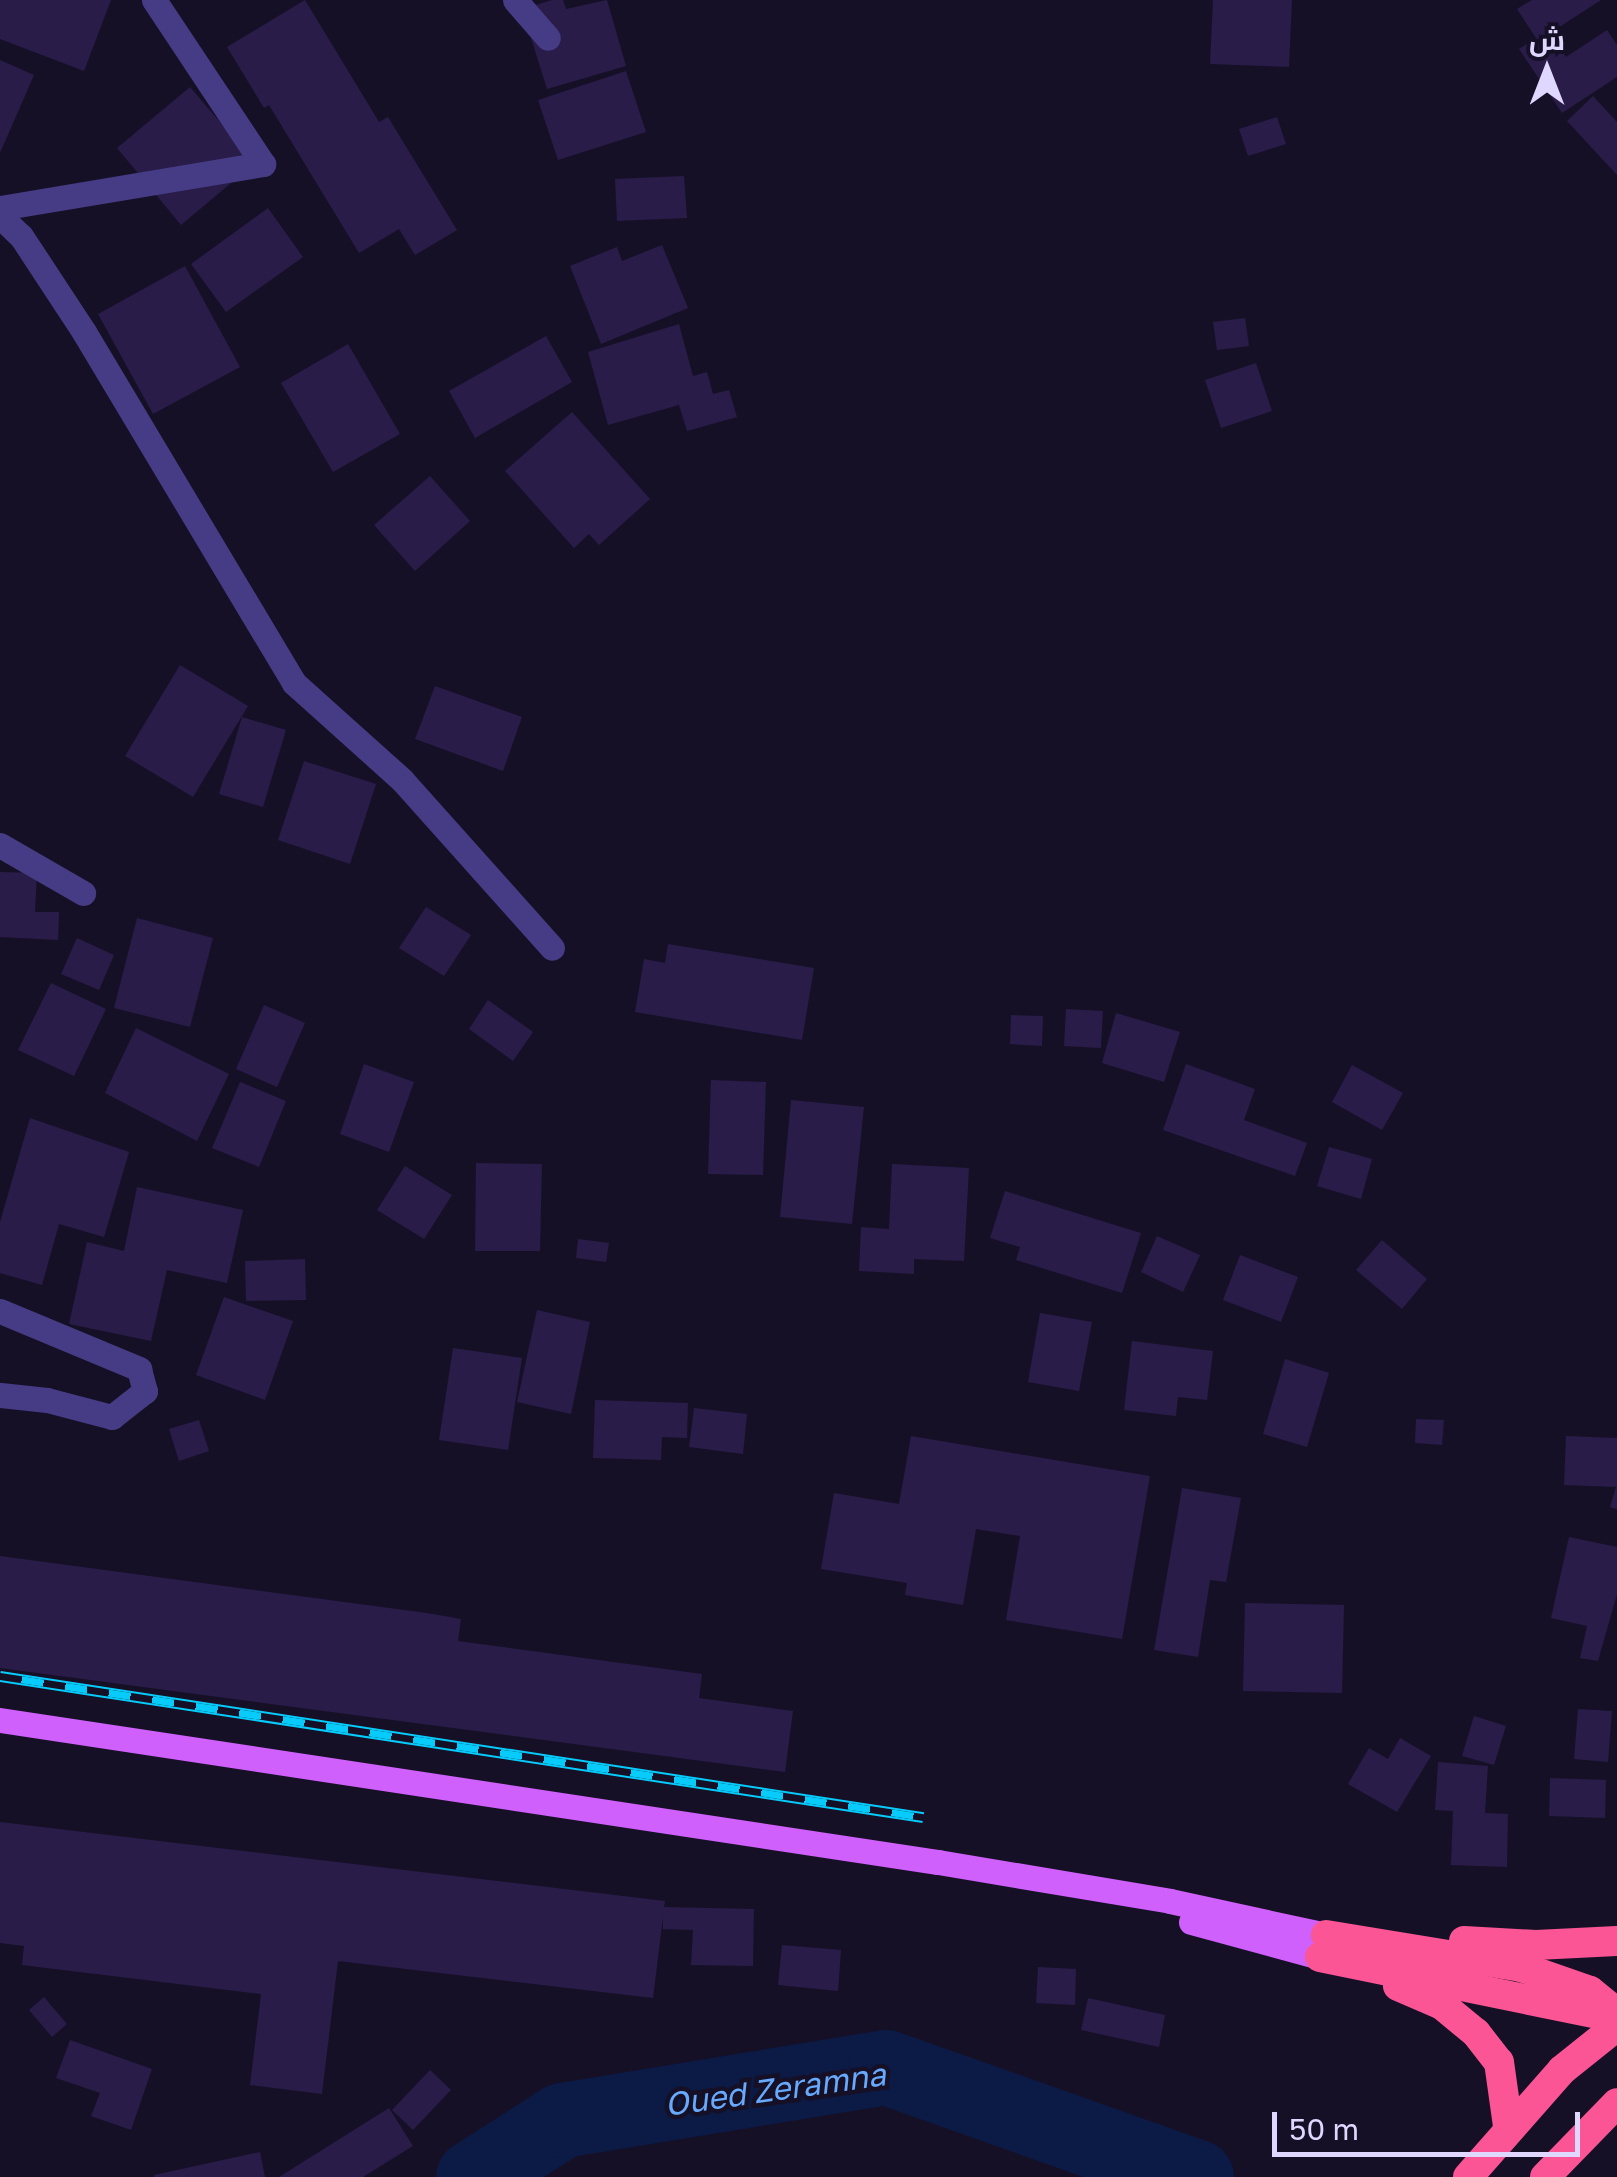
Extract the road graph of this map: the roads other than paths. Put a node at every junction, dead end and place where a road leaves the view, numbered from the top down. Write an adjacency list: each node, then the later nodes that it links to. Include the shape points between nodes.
1 (154, 0): 4 (street, via 263,164)
2 (515, 0): 3 (street)
3 (548, 38)
4 (0, 208)
5 (0, 216): 8 (street, via 21,236 84,332 294,683 402,780)
6 (0, 845): 7 (street)
7 (83, 893)
8 (552, 948)
9 (0, 1310): 10 (street, via 139,1370 145,1391 112,1417)
10 (0, 1395)
11 (0, 1720): 13 (main road, via 938,1862)
12 (1617, 1941): 13 (highway)
13 (1323, 1946): 14 (highway); 17 (highway, via 1442,2005 1476,2033 1499,2062)
14 (1617, 2015)
15 (1617, 2026): 17 (highway, via 1562,2070)
16 (1617, 2103): 19 (highway)
17 (1499, 2138): 18 (highway)
18 (1468, 2177)
19 (1545, 2177)

